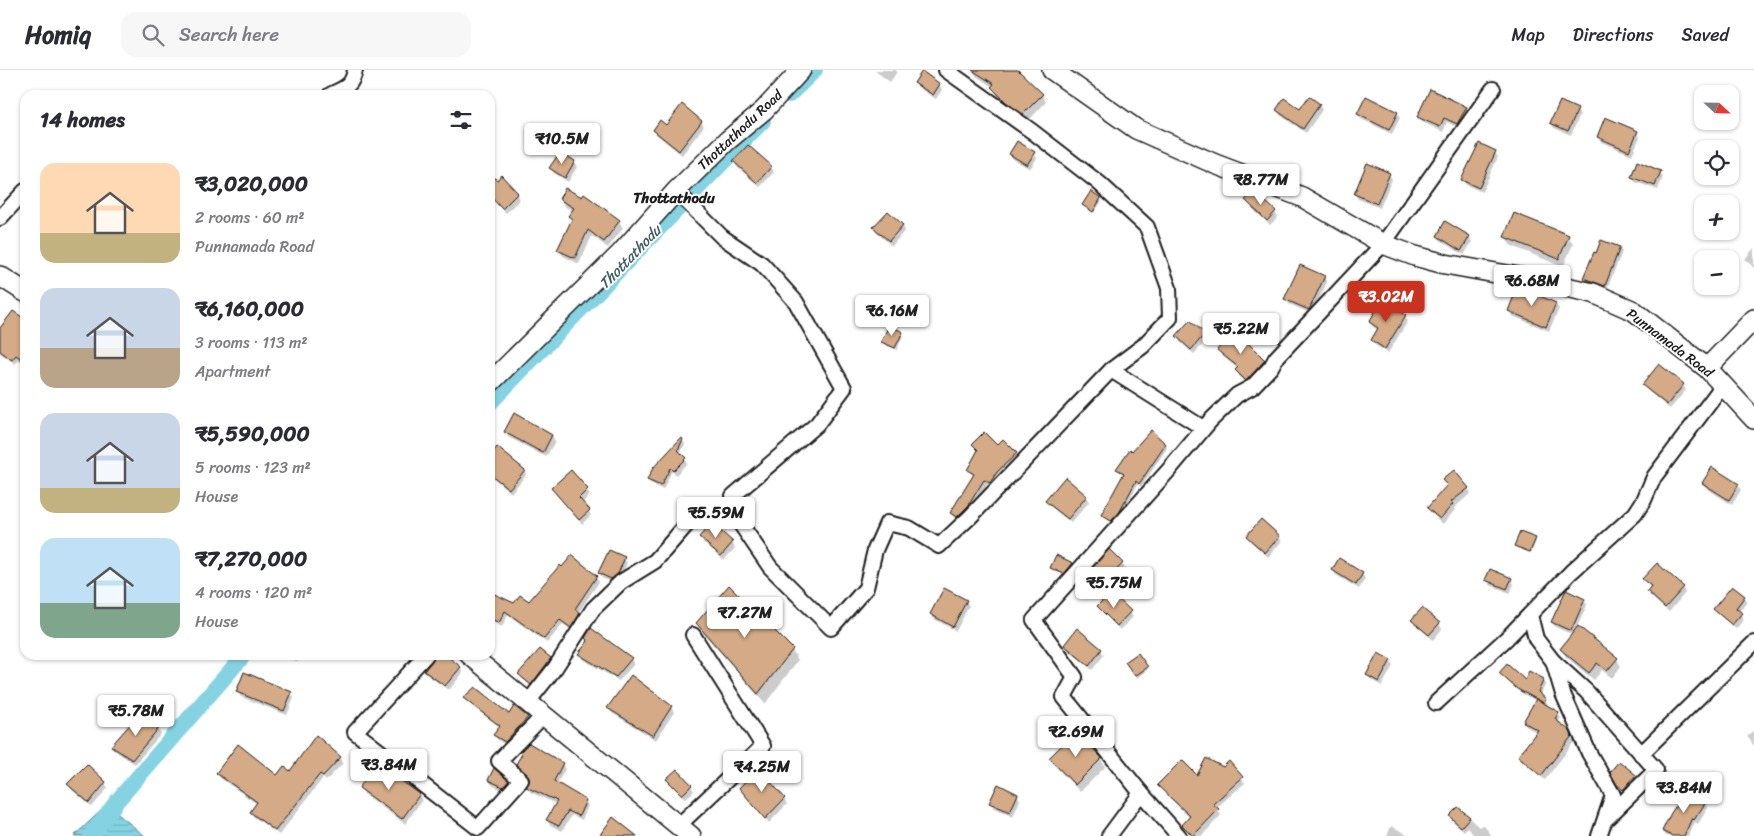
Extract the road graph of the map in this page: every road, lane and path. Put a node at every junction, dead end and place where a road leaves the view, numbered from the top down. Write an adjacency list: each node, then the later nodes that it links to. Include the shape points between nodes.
1 (355, 70): 6 (street, via 352,82)
2 (801, 70): 8 (main road, Thottathodu Road, via 764,110 727,141)
3 (946, 70): 15 (street, via 1099,183 1147,227 1169,288 1170,318 1143,346)
4 (1052, 70): 10 (main road, Punnamada Road, via 1136,129 1302,197)
5 (1493, 89): 10 (street)
6 (340, 90)
7 (20, 196): 9 (street)
8 (682, 196): 16 (main road, Thottathodu Road); 20 (street, via 722,238 762,264 796,302 844,388 817,424 734,496)
9 (0, 218)
10 (1383, 244): 14 (main road, Punnamada Road, via 1445,264 1593,294 1634,312); 19 (street, via 1252,387 1237,395)
11 (0, 276): 12 (main road)
12 (20, 289)
13 (1754, 319): 14 (main road)
14 (1707, 368): 17 (main road, Punnamada Road)
15 (1111, 370): 19 (street); 20 (street, via 939,546 909,528 887,523 875,550 866,588 831,628 770,567)
16 (495, 378)
17 (1722, 385): 18 (main road, Punnamada Road); 21 (street, via 1654,476 1635,514 1571,572)
18 (1754, 419)
19 (1203, 428): 31 (street, via 1034,620 1075,677 1064,698)
20 (730, 508): 27 (street, via 695,515 655,561 621,582 593,609 555,668)
21 (1530, 615): 26 (street, via 1536,639); 28 (street)
22 (694, 635): 33 (street, via 763,746)
23 (1754, 643): 30 (street)
24 (421, 660): 29 (street, via 355,732 478,828 521,780 499,761)
25 (476, 660): 27 (main road)
26 (1553, 661): 30 (street, via 1586,692); 32 (street, via 1589,753 1613,794)
27 (528, 702): 29 (main road)
28 (1436, 703)
29 (544, 715): 33 (main road)
30 (1641, 754): 32 (street, via 1656,770)
31 (1141, 793): 34 (street); 35 (street)
32 (1606, 819): 36 (street)
33 (685, 831)
34 (1109, 836)
35 (1179, 836)
36 (1599, 836)

